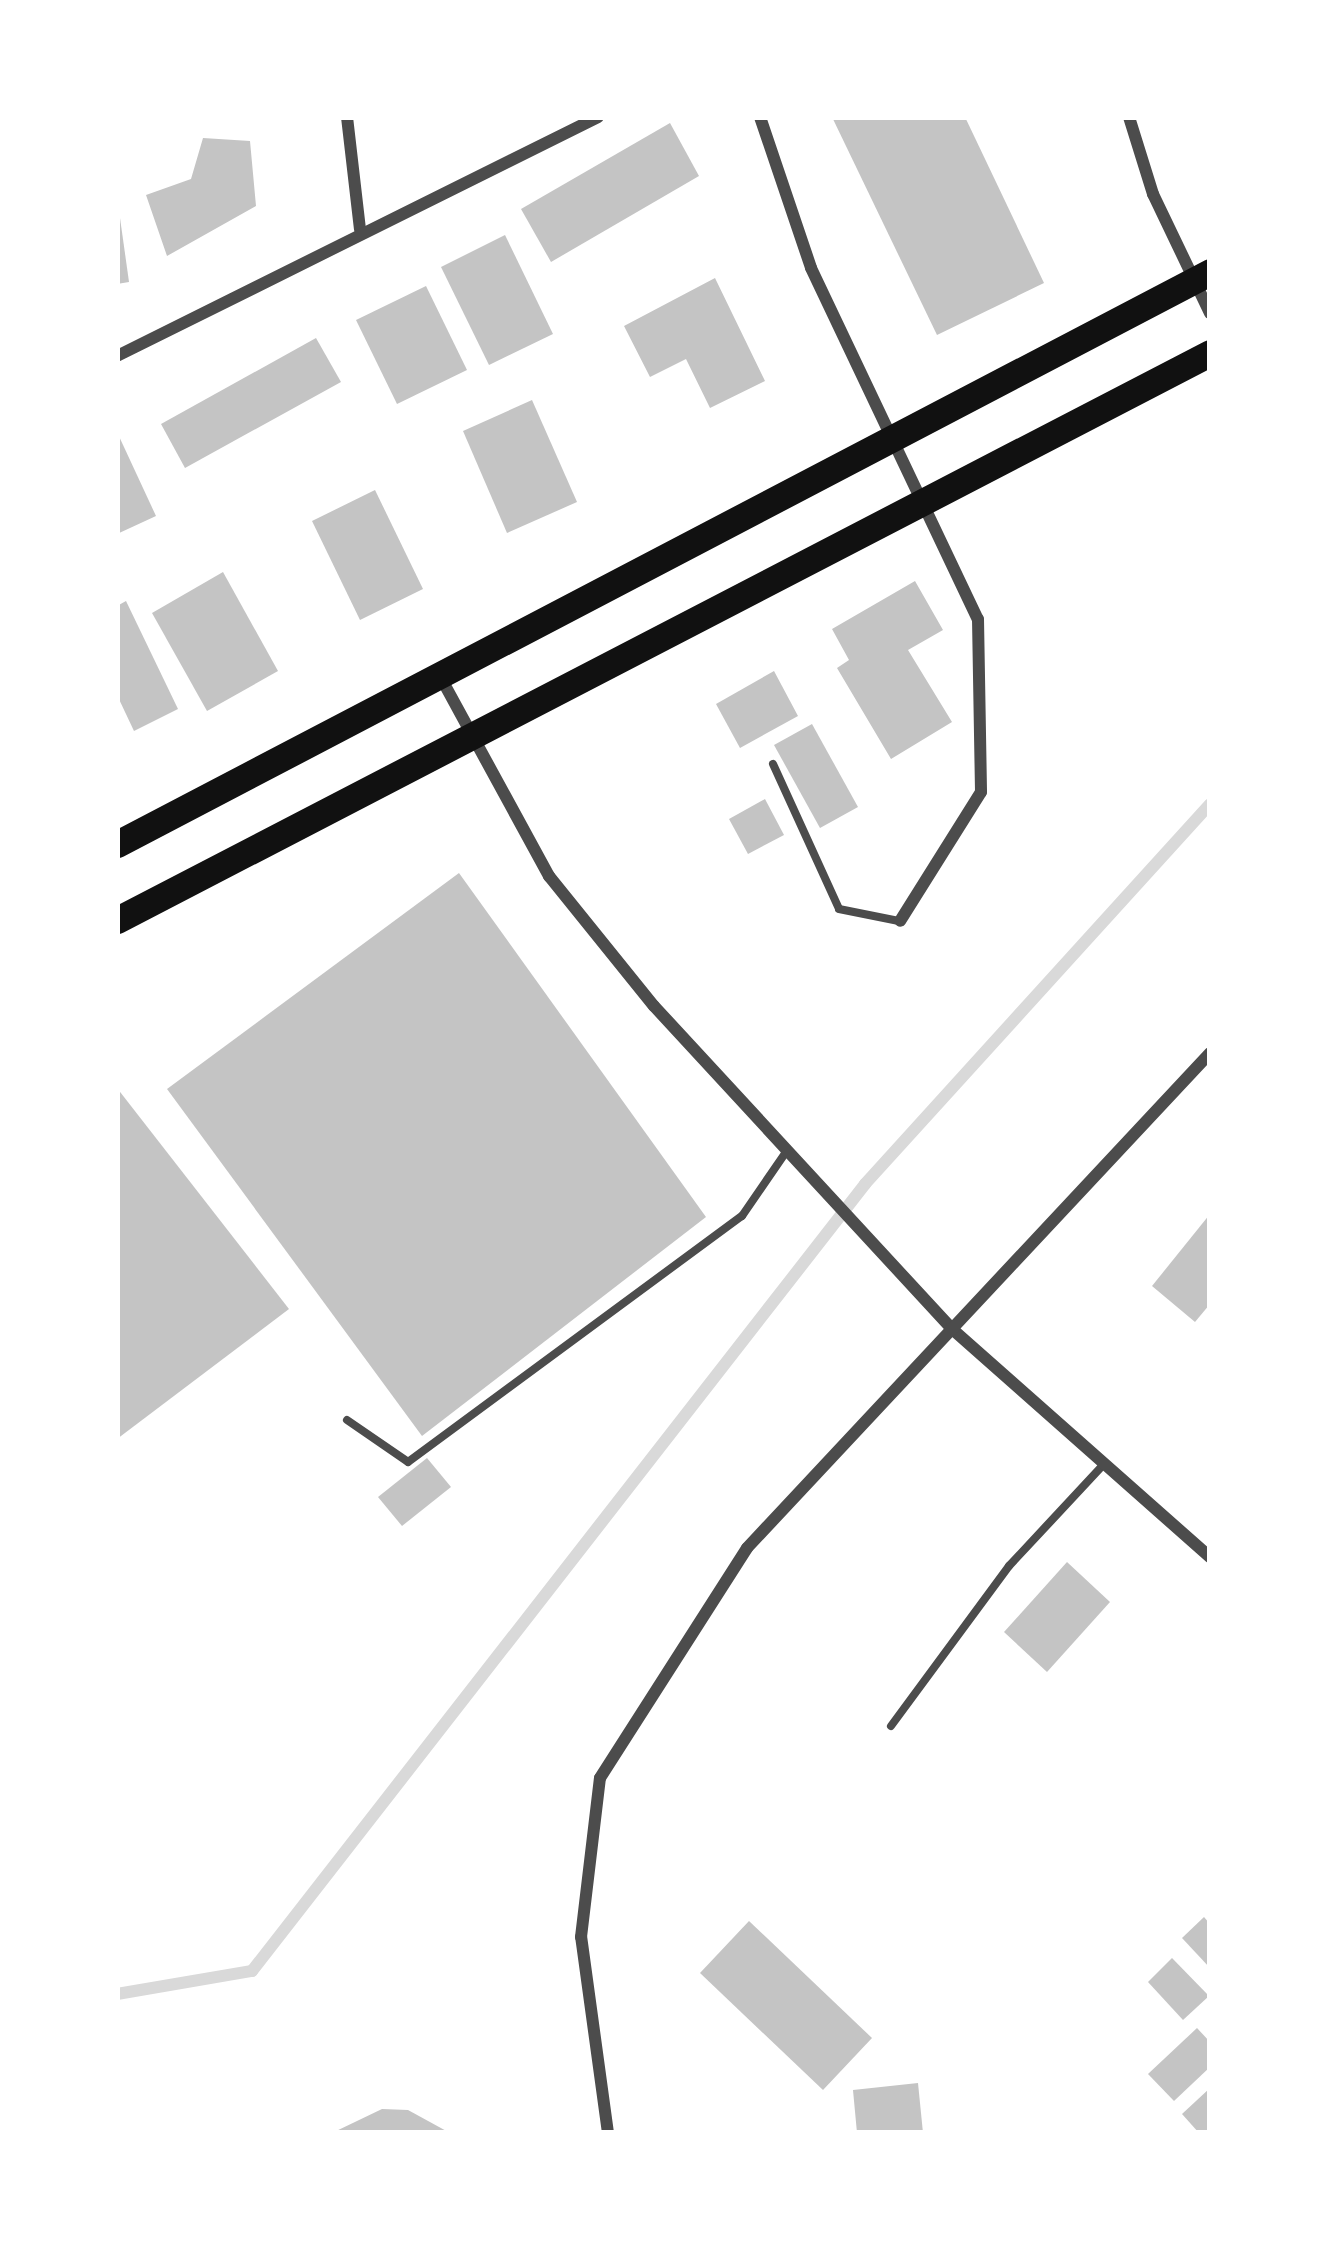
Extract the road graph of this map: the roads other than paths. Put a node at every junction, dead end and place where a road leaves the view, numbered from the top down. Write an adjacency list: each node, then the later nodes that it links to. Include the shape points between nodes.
1 (347, 117): 5 (street)
2 (598, 117): 5 (street)
3 (760, 117): 10 (street, via 811,268)
4 (1129, 117): 6 (street, via 1153,194)
5 (360, 229): 9 (street)
6 (1202, 276): 7 (street); 10 (highway)
7 (1210, 314)
8 (1210, 353): 11 (highway)
9 (117, 356)
10 (887, 442): 11 (street); 12 (highway)
11 (920, 499): 13 (highway); 17 (street, via 978,619 981,792)
12 (441, 678): 13 (street); 15 (highway)
13 (473, 739): 16 (highway); 19 (street, via 549,876)
14 (773, 764): 17 (lane, via 839,909)
15 (117, 844)
16 (117, 920)
17 (900, 922)
18 (1210, 1053): 20 (street)
19 (786, 1152): 20 (street); 21 (lane, via 742,1216 408,1462)
20 (951, 1328): 22 (street); 25 (street, via 747,1548 600,1778 581,1937)
21 (347, 1420)
22 (1104, 1464): 23 (street); 24 (lane, via 1009,1566)
23 (1210, 1557)
24 (891, 1726)
25 (608, 2133)

